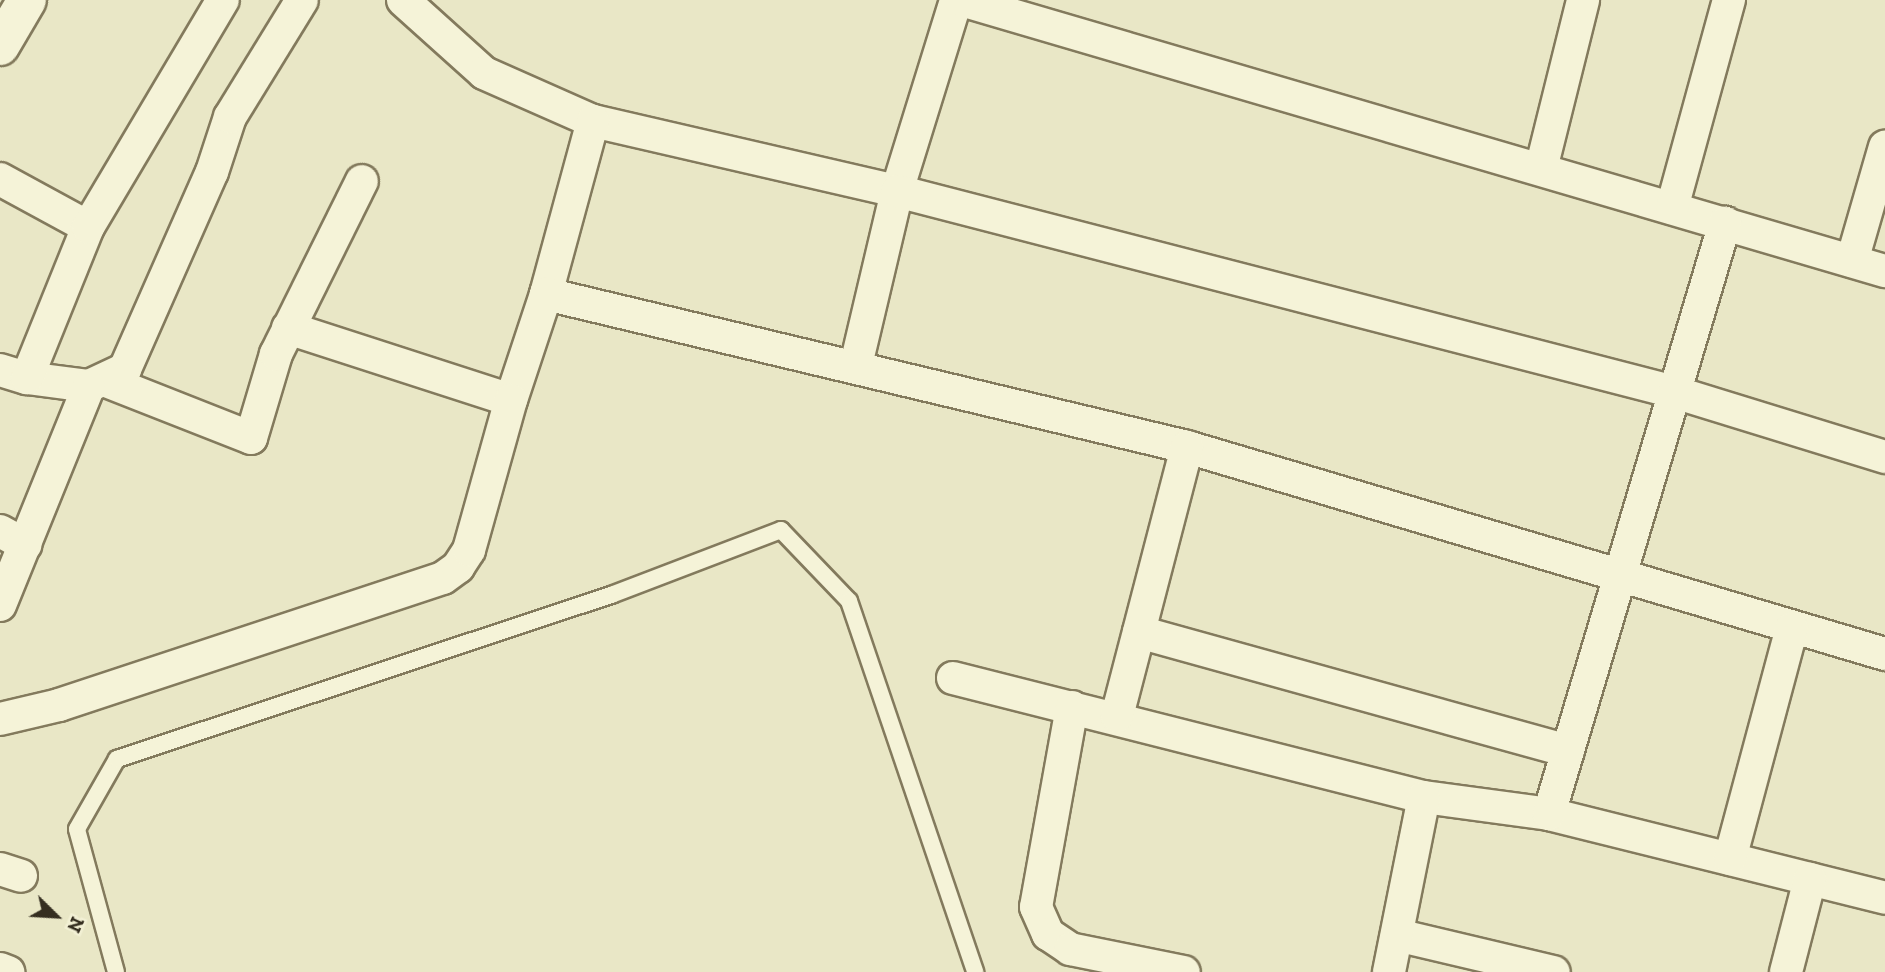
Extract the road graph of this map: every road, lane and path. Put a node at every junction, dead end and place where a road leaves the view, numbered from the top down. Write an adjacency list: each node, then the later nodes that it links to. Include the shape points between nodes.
1 (27, 0): 8 (street)
2 (223, 0): 17 (street)
3 (302, 0): 24 (street, via 230,117 212,172 125,369)
4 (403, 0): 9 (street, via 484,73)
5 (958, 0): 11 (street); 14 (street)
6 (1583, 0): 11 (street)
7 (1729, 0): 15 (street)
8 (0, 46)
9 (593, 121): 14 (street); 20 (street)
10 (1885, 147): 18 (street)
11 (1541, 169): 15 (street)
12 (0, 179): 17 (street)
13 (362, 181): 21 (street)
14 (897, 191): 22 (street); 25 (street)
15 (1672, 208): 16 (street)
16 (1725, 223): 18 (street); 25 (street)
17 (88, 227): 23 (street)
18 (1852, 261): 19 (street)
19 (1885, 271)
20 (546, 294): 22 (street); 26 (street)
21 (288, 328): 24 (street, via 251,438); 26 (street)
22 (856, 365): 27 (street)
23 (14, 374): 24 (street)
24 (97, 383): 29 (street)
25 (1674, 392): 28 (street); 30 (street)
26 (511, 400): 38 (street, via 469,550 458,567 443,578 59,705)
27 (1187, 447): 30 (street); 33 (street)
28 (1885, 457)
29 (13, 538): 31 (street)
30 (1619, 578): 32 (street); 39 (street)
31 (0, 605)
32 (1792, 628): 34 (street); 42 (street)
33 (1139, 632): 37 (street); 39 (street)
34 (1885, 654)
35 (953, 678): 36 (street)
36 (1072, 707): 37 (street); 50 (street, via 1036,907 1048,934 1070,948)
37 (1117, 716): 40 (street)
38 (0, 719)
39 (1568, 751): 41 (street)
40 (1424, 797): 41 (street); 45 (street)
41 (1549, 814): 42 (street)
42 (1730, 859): 43 (street)
43 (1810, 879): 44 (street); 53 (street)
44 (1885, 898)
45 (1396, 935): 51 (street); 52 (street)
46 (0, 969): 47 (street)
47 (8, 972)
48 (116, 972): 49 (lane, via 77,829 117,759 611,595 781,530 849,601)
49 (975, 972)
50 (1184, 972)
51 (1389, 972)
52 (1554, 972)
53 (1786, 972)

